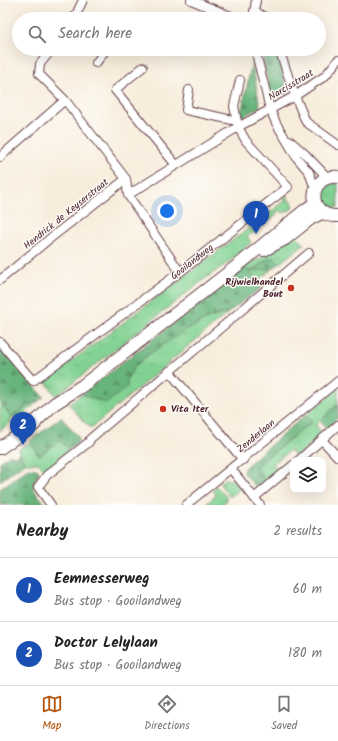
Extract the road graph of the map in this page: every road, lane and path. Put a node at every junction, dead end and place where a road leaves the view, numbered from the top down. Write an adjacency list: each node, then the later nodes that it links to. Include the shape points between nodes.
1 (83, 0): 4 (street)
2 (191, 0): 5 (street)
3 (256, 0): 6 (street)
4 (77, 12)
5 (221, 12)
6 (254, 12)
7 (46, 56): 17 (street, via 40,64 39,74)
8 (101, 56): 12 (street)
9 (257, 56): 18 (street)
10 (281, 56): 16 (street)
11 (338, 60): 16 (street, Narcisstraat, via 325,76)
12 (96, 63)
13 (143, 67): 23 (street, via 115,90)
14 (240, 80): 19 (street, via 234,106)
15 (189, 90): 19 (street, via 186,110)
16 (295, 96): 18 (street, Narcisstraat); 21 (street, via 306,122)
17 (65, 100): 22 (street); 25 (street)
18 (270, 109): 19 (street, Narcisstraat); 20 (street)
19 (238, 124): 23 (street, Narcisstraat); 31 (street, Gooilandweg, via 246,141 288,187)
20 (285, 137): 24 (street); 26 (street, via 309,172)
21 (338, 145)
22 (0, 157)
23 (176, 165): 27 (street, Narcisstraat)
24 (333, 177): 26 (main road, via 318,184)
25 (126, 179): 27 (street); 32 (street, Hendrick de Keyserstraat)
26 (315, 190): 28 (main road, via 314,199)
27 (128, 195): 31 (street)
28 (319, 208): 29 (main road, via 330,216); 38 (main road, via 304,211 82,386 59,410)
29 (338, 216)
30 (309, 253): 34 (street)
31 (180, 272): 33 (street, Gooilandweg, via 33,381)
32 (0, 280)
33 (0, 342)
34 (169, 371): 41 (street); 45 (street, via 89,442 47,475 38,487)
35 (338, 381): 41 (street, Zenderlaan)
36 (338, 425): 37 (street)
37 (322, 440): 39 (street); 40 (street)
38 (0, 448)
39 (302, 457)
40 (338, 457)
41 (243, 460): 43 (street, Zenderlaan)
42 (290, 468): 44 (street)
43 (231, 470): 44 (street); 46 (street, Zenderlaan)
44 (257, 502)
45 (51, 505)
46 (186, 505)

